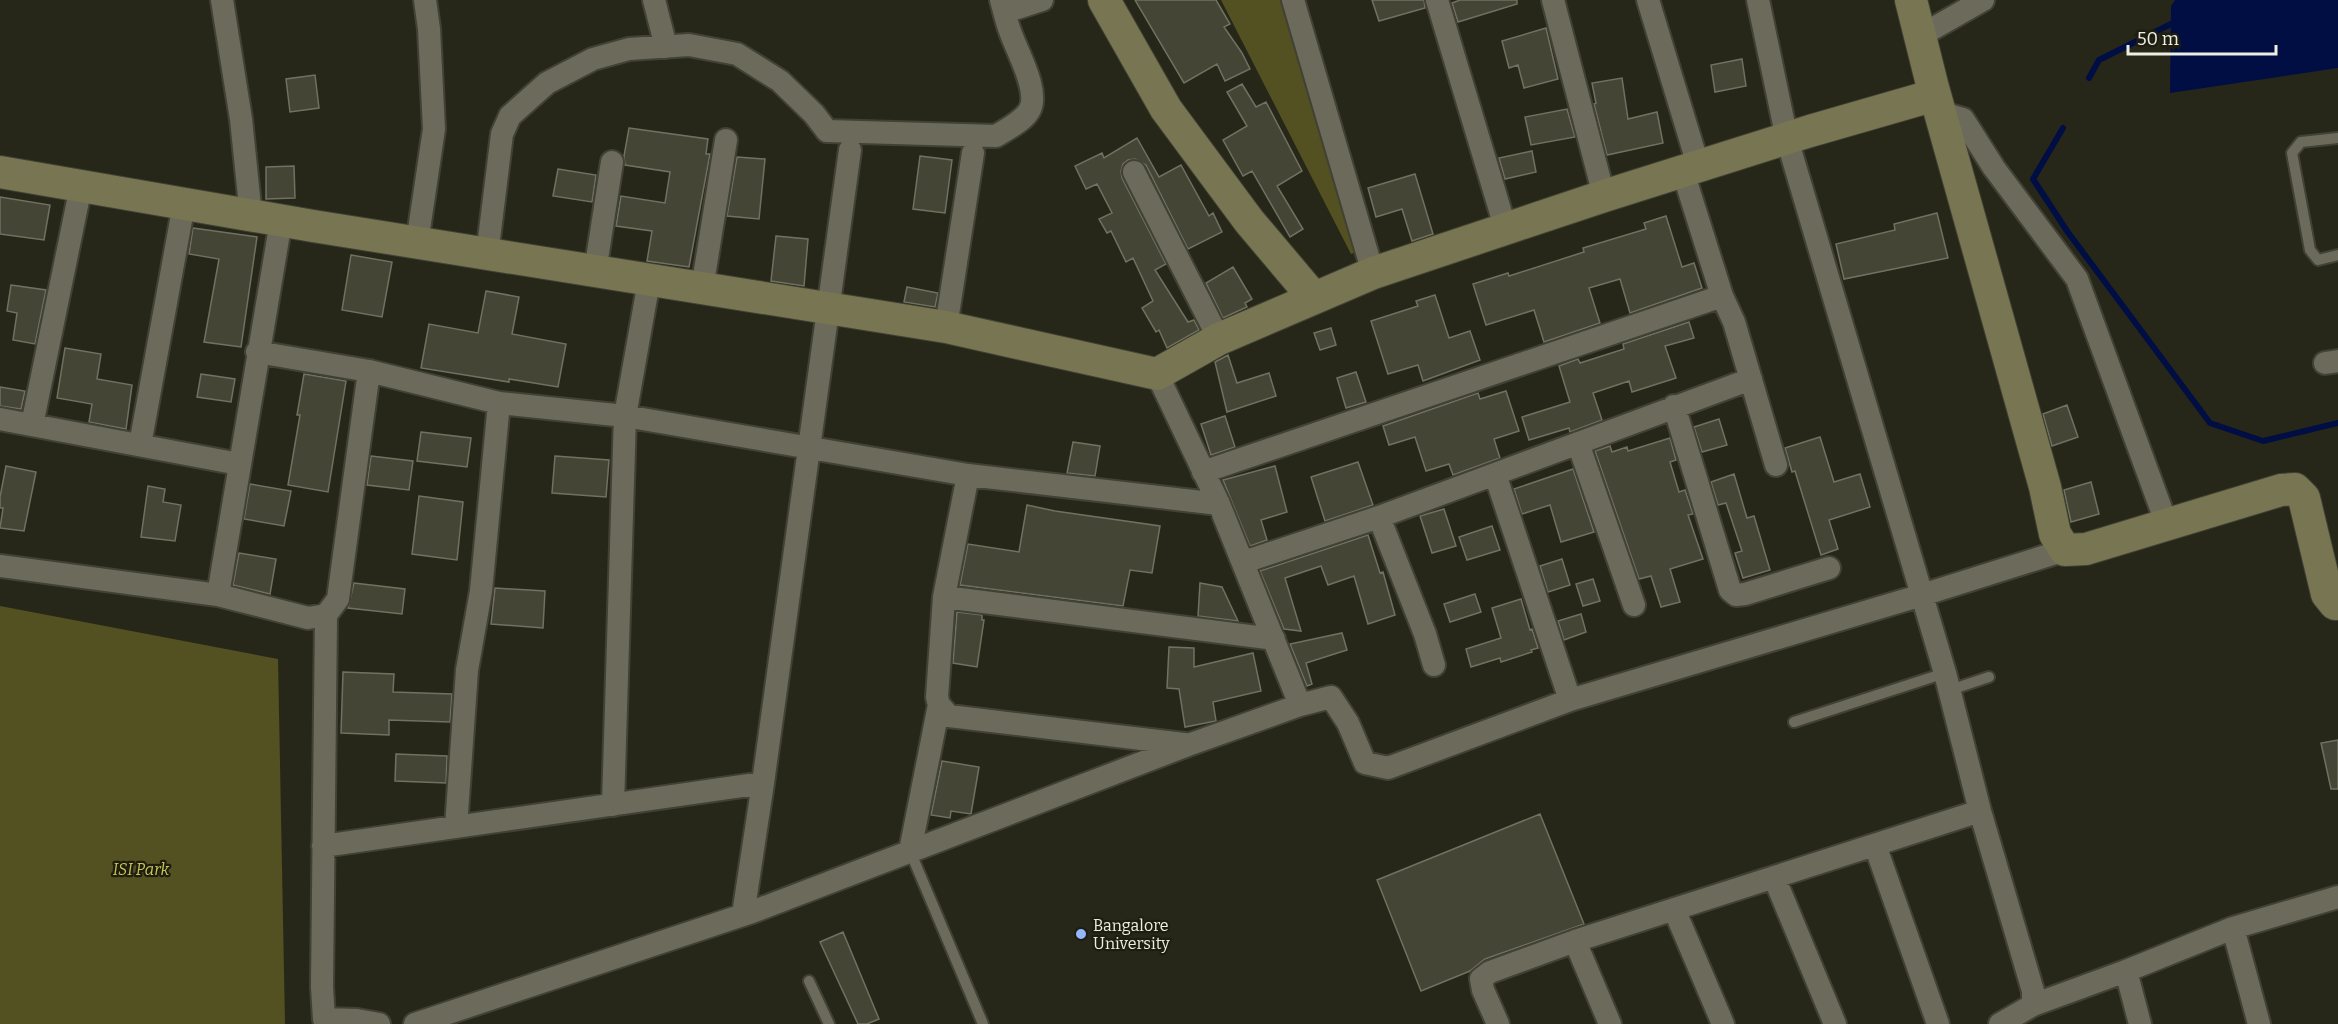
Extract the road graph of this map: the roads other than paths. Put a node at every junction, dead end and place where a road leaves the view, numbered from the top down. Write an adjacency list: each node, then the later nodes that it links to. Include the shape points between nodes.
1 (222, 0): 29 (street, via 241,119)
2 (425, 0): 31 (street, via 434,129)
3 (654, 0): 15 (street)
4 (1042, 0): 13 (street)
5 (1104, 0): 39 (street, via 1166,109 1249,221)
6 (1293, 0): 35 (street)
7 (1437, 0): 30 (street)
8 (1553, 0): 27 (street)
9 (1648, 0): 23 (street)
10 (1758, 0): 17 (street)
11 (1911, 0): 14 (street)
12 (1983, 0): 14 (street)
13 (1003, 6): 15 (street, via 1032,99 1030,110 996,136 827,131 780,81 737,54 689,45)
14 (1920, 36): 16 (street)
15 (666, 47): 32 (street, via 628,49 593,59 547,83 510,116 502,134)
16 (1937, 103): 17 (street); 62 (street, via 1963,118 1994,168 2077,279); 63 (street, via 2055,534)
17 (1787, 138): 23 (street); 68 (street)
18 (2338, 138): 33 (lane, via 2301,142 2292,153 2310,250 2318,260)
19 (726, 140): 37 (street)
20 (850, 150): 40 (street)
21 (974, 153): 41 (street)
22 (612, 162): 34 (street)
23 (1691, 170): 27 (street); 38 (street)
24 (0, 172): 26 (street)
25 (1134, 172): 42 (street)
26 (81, 186): 28 (street); 51 (street)
27 (1604, 196): 30 (street)
28 (184, 204): 29 (street); 53 (street)
29 (266, 218): 31 (street); 43 (street)
30 (1506, 230): 35 (street)
31 (417, 243): 32 (street)
32 (487, 255): 34 (street)
33 (2338, 255)
34 (595, 272): 36 (street)
35 (1373, 273): 39 (street)
36 (650, 281): 37 (street); 49 (street)
37 (702, 289): 40 (street)
38 (1722, 296): 46 (street); 57 (street)
39 (1314, 298): 42 (street)
40 (830, 310): 41 (street); 54 (street)
41 (946, 327): 45 (street)
42 (1219, 339): 45 (street)
43 (257, 352): 44 (street); 55 (street)
44 (369, 371): 47 (street); 72 (street, via 338,598)
45 (1157, 374): 57 (street)
46 (1751, 379): 48 (street); 56 (street)
47 (499, 403): 49 (street); 85 (street, via 481,591 468,670)
48 (1674, 406): 52 (street); 66 (street, via 1730,590 1736,595 1745,594)
49 (625, 416): 54 (street); 83 (street)
50 (0, 419): 51 (street)
51 (32, 425): 53 (street)
52 (1578, 443): 58 (street); 70 (street)
53 (140, 445): 55 (street)
54 (810, 448): 59 (street); 82 (street)
55 (239, 464): 67 (street)
56 (1776, 465)
57 (1203, 472): 60 (street)
58 (1495, 474): 61 (street); 77 (street)
59 (968, 476): 60 (street); 69 (street)
60 (1218, 504): 64 (street)
61 (1379, 517): 64 (street); 74 (street)
62 (2166, 525): 63 (street, via 2086,549); 71 (street, via 2295,489 2304,498 2327,594)
63 (2065, 550): 68 (street)
64 (1244, 562): 73 (street)
65 (0, 566): 67 (street)
66 (1829, 568)
67 (218, 595): 72 (street, via 308,618)
68 (1922, 595): 76 (street); 77 (street)
69 (944, 597): 73 (street); 78 (street)
70 (1634, 605)
71 (2337, 608)
72 (326, 615): 87 (street)
73 (1274, 639): 79 (street)
74 (1434, 665)
75 (1989, 678): 76 (lane)
76 (1947, 682): 80 (lane); 84 (street)
77 (1570, 700): 79 (street, via 1388,768 1365,763 1348,723 1331,697)
78 (939, 705): 81 (street, via 949,716); 88 (street)
79 (1300, 705): 81 (street)
80 (1794, 722)
81 (1188, 744): 88 (street)
82 (763, 783): 83 (street); 92 (street)
83 (613, 805): 85 (street)
84 (1980, 811): 86 (street); 97 (street)
85 (456, 827): 87 (street)
86 (1875, 845): 89 (street); 106 (street)
87 (323, 846): 98 (street, via 324,1019)
88 (910, 851): 92 (street); 101 (lane)
89 (1774, 878): 91 (street); 105 (street)
90 (2338, 897): 93 (street)
91 (1674, 909): 94 (street); 104 (street)
92 (743, 915): 99 (street)
93 (2233, 928): 95 (street); 109 (street)
94 (1575, 941): 102 (street, via 1490,972 1481,979); 103 (street)
95 (2126, 971): 97 (street); 108 (street)
96 (809, 981): 100 (lane)
97 (2033, 1005): 107 (street)
98 (379, 1024)
99 (415, 1024)
100 (830, 1024)
101 (983, 1024)
102 (1498, 1024)
103 (1610, 1024)
104 (1723, 1024)
105 (1835, 1024)
106 (1938, 1024)
107 (2002, 1024)
108 (2140, 1024)
109 (2259, 1024)

